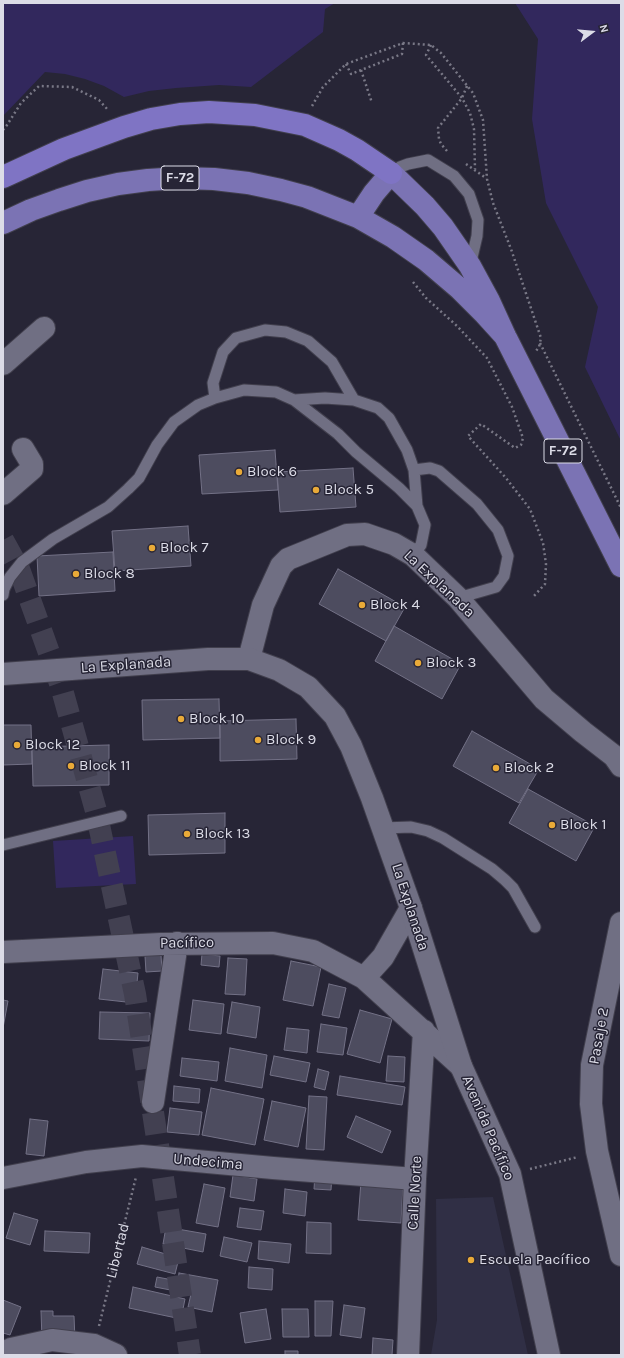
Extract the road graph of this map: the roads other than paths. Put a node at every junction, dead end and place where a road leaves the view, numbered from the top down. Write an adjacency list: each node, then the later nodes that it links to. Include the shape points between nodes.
1 (391, 173): 2 (highway, via 357,150 305,125 255,115 209,112 180,114 124,127 64,149); 3 (main road); 5 (main road, F-72, via 443,227); 5 (lane, via 408,164 428,160 454,176 469,194 478,220)
2 (3, 177)
3 (358, 217): 4 (main road, F-72, via 333,206 281,190 248,183 180,178 118,184 87,191); 7 (main road, F-72, via 426,260 460,289)
4 (3, 223)
5 (470, 266): 7 (main road, F-72)
6 (44, 328): 8 (street)
7 (505, 336): 17 (main road, F-72)
8 (3, 364)
9 (215, 398): 10 (lane, via 244,390 276,392); 11 (lane, via 213,383 223,352 236,338 265,330 286,332 308,341 332,362); 18 (lane, via 198,405 174,422 157,445 139,478 108,507 53,539 22,562 10,577)
10 (294, 400): 11 (lane); 15 (lane, via 338,434)
11 (354, 400): 13 (lane, via 378,408 389,418 407,450)
12 (23, 449): 14 (street, via 32,464 32,469)
13 (414, 470): 15 (lane); 19 (lane, via 430,468 439,471 477,504 498,530 508,556 504,576 496,587)
14 (3, 494)
15 (417, 506): 16 (lane, via 425,525 421,545)
16 (413, 555): 19 (street, La Explanada); 20 (street, La Explanada, via 394,544 365,534 347,535 288,559 281,566 263,604)
17 (621, 566)
18 (3, 595)
19 (458, 598): 22 (street, La Explanada, via 544,699 614,756)
20 (249, 660): 21 (street, La Explanada, via 208,658); 24 (street, La Explanada, via 279,670 308,687 335,716 351,746)
21 (3, 674)
22 (621, 766)
23 (121, 816): 25 (lane)
24 (383, 828): 26 (street, La Explanada); 28 (lane, via 428,831 492,869 513,888)
25 (3, 846)
26 (411, 908): 31 (street, via 383,957); 33 (street, La Explanada)
27 (621, 923): 37 (street, Pasaje 2, via 592,1065 591,1104 597,1152)
28 (535, 927)
29 (177, 943): 30 (street, Pacífico); 31 (street, Pacífico, via 273,943 313,951); 34 (street)
30 (3, 952)
31 (364, 978): 32 (street, Pacífico)
32 (424, 1031): 33 (street, Pacífico); 36 (street, Calle Norte)
33 (461, 1066): 41 (street, Avenida Pacífico, via 510,1174)
34 (153, 1102)
35 (3, 1178): 36 (street, Undecima, via 86,1162 142,1156)
36 (415, 1179): 40 (street, Calle Norte)
37 (621, 1255)
38 (3, 1353): 39 (street, via 11,1348 52,1340 94,1345)
39 (116, 1355)
40 (408, 1355)
41 (549, 1355)

